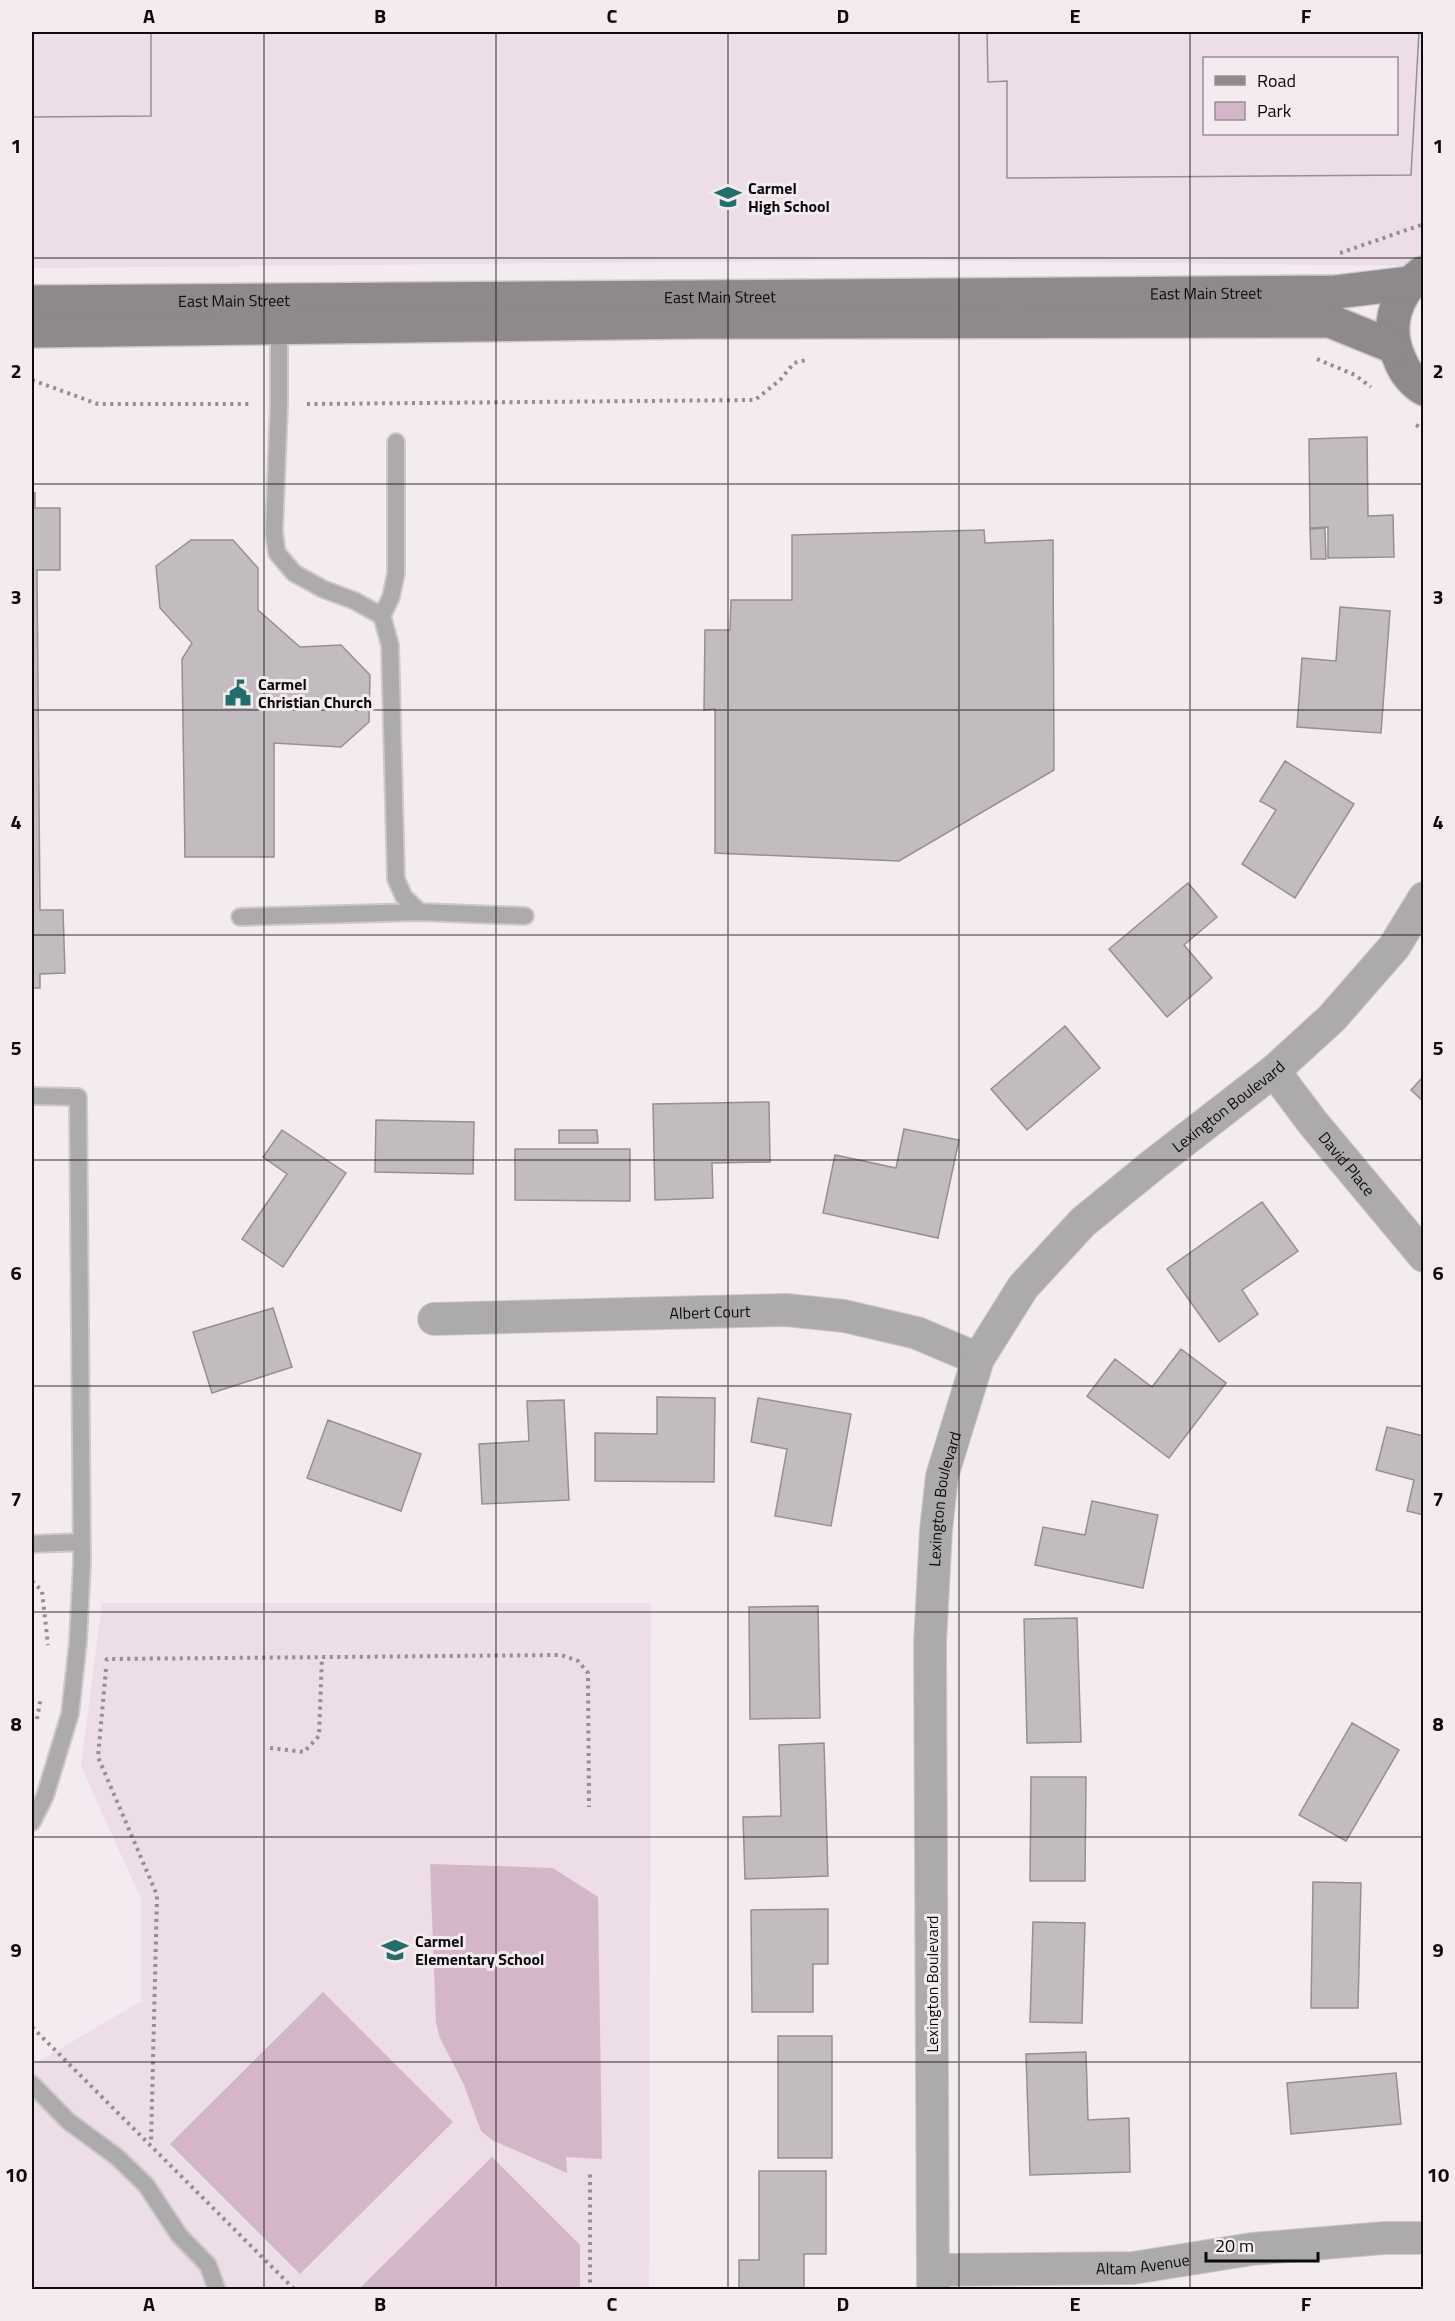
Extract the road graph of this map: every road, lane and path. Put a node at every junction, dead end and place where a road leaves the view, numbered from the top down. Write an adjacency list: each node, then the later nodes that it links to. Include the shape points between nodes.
1 (1424, 224): 2 (path)
2 (1337, 254)
3 (1417, 277): 4 (main road, East Main Street, via 1336,292); 7 (main road, via 1397,303 1392,325)
4 (32, 302)
5 (279, 329): 6 (main road, East Main Street); 7 (main road, East Main Street, via 693,322 1330,321); 11 (lane)
6 (32, 332)
7 (1394, 347): 9 (main road, via 1404,369)
8 (32, 380): 11 (path, via 99,404)
9 (1424, 389)
10 (755, 399): 11 (path)
11 (279, 405): 13 (lane, via 274,532 277,554 294,573)
12 (396, 442): 13 (lane, via 396,573)
13 (382, 616): 15 (lane, via 390,645 396,879 404,897)
14 (1424, 898): 18 (street, Lexington Boulevard, via 1394,947 1332,1018)
15 (420, 912): 16 (lane); 17 (lane)
16 (525, 916)
17 (240, 917)
18 (1274, 1071): 20 (street, David Place); 22 (street, Lexington Boulevard, via 1083,1222 1023,1287)
19 (32, 1096): 23 (lane, via 78,1097)
20 (1424, 1256)
21 (434, 1319): 22 (street, Albert Court, via 786,1310 844,1316 917,1333)
22 (978, 1359): 38 (street, Lexington Boulevard, via 942,1476 930,1643)
23 (82, 1542): 24 (lane); 32 (lane, via 70,1714 45,1796)
24 (32, 1544)
25 (32, 1581): 26 (path, via 42,1591)
26 (46, 1654)
27 (321, 1656): 30 (path, via 319,1736 304,1752); 31 (path, via 561,1655 578,1661 588,1673); 35 (path, via 107,1659 98,1757 157,1895)
28 (42, 1687): 29 (path)
29 (35, 1727)
30 (270, 1748)
31 (589, 1807)
32 (32, 1822)
33 (32, 2027): 35 (path)
34 (32, 2084): 39 (lane, via 68,2121 117,2157 146,2185 179,2235 208,2265)
35 (152, 2144): 40 (path)
36 (590, 2174): 41 (path)
37 (1424, 2238): 38 (street, Altam Avenue, via 1252,2249 1133,2268)
38 (933, 2280)
39 (217, 2289)
40 (295, 2289)
41 (590, 2289)

